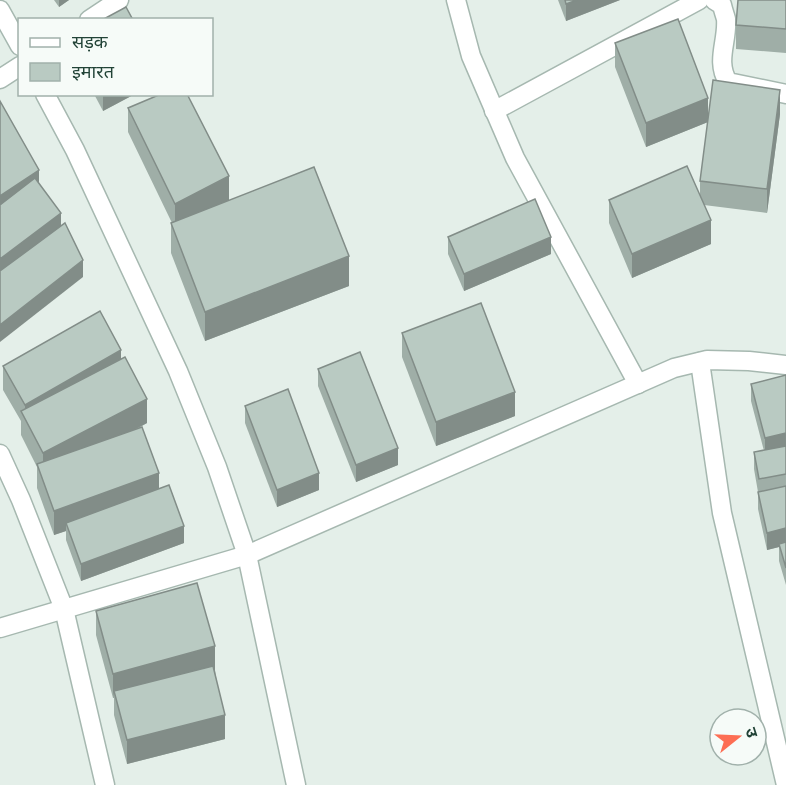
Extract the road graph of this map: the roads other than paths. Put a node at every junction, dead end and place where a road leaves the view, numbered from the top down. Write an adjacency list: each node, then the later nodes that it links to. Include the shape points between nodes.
1 (119, 0): 6 (street)
2 (456, 0): 12 (street, via 471,56)
3 (699, 0): 12 (street)
4 (714, 0): 10 (street, via 722,5 726,20 721,61 728,82)
5 (0, 10): 7 (street)
6 (92, 18)
7 (18, 42)
8 (18, 67): 9 (street)
9 (0, 79)
10 (786, 94)
11 (46, 96): 17 (street, via 178,371)
12 (494, 111): 15 (street, via 515,158)
13 (700, 362): 14 (street); 15 (street, via 674,368); 22 (street, via 722,513)
14 (786, 365)
15 (638, 384): 17 (street)
16 (0, 454): 18 (street)
17 (247, 555): 18 (street); 21 (street)
18 (64, 609): 19 (street); 20 (street)
19 (0, 628)
20 (105, 785)
21 (296, 785)
22 (786, 785)

